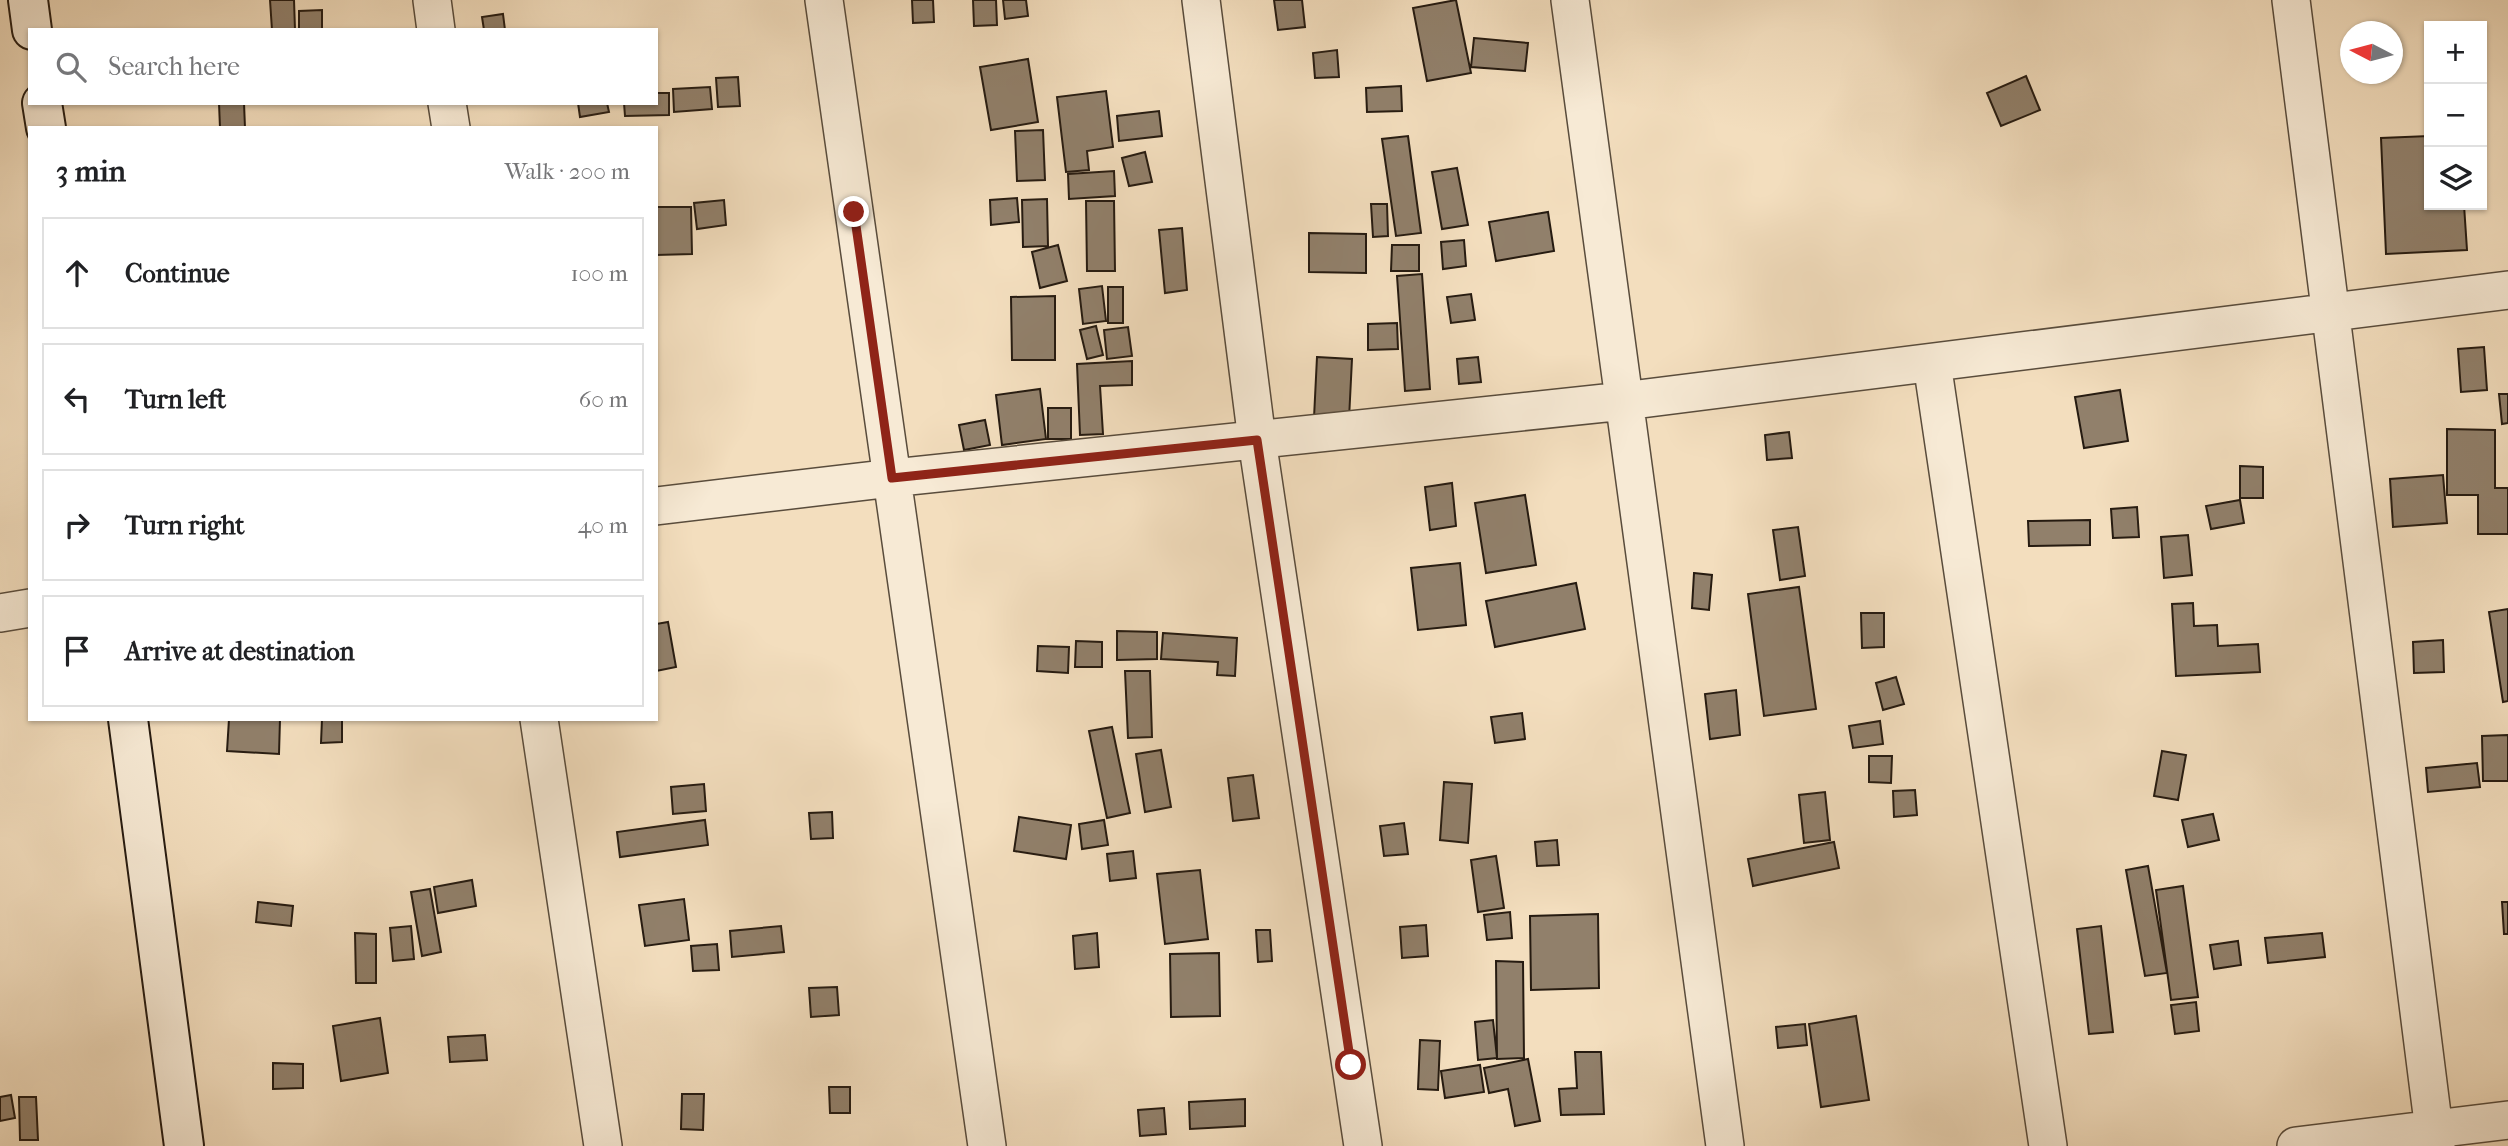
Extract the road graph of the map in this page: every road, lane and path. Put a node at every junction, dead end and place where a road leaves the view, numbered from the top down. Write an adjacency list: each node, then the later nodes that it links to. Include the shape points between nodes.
1 (28, 0): 7 (street)
2 (432, 0): 8 (street)
3 (824, 0): 18 (street)
4 (1201, 0): 17 (street)
5 (1570, 0): 16 (street)
6 (2291, 0): 14 (street)
7 (32, 28)
8 (436, 28)
9 (42, 105): 11 (street)
10 (447, 105): 12 (street)
11 (46, 126)
12 (451, 126)
13 (2508, 290): 14 (street)
14 (2330, 313): 15 (street); 25 (street)
15 (1932, 363): 16 (street); 31 (street)
16 (1624, 401): 17 (street); 30 (street)
17 (1257, 440): 18 (street); 29 (street)
18 (892, 478): 19 (street); 28 (street)
19 (658, 506)
20 (28, 608): 21 (street)
21 (0, 613)
22 (128, 721): 26 (street)
23 (539, 721): 27 (street)
24 (2508, 1120): 25 (street)
25 (2435, 1138): 32 (street)
26 (184, 1146)
27 (603, 1146)
28 (987, 1146)
29 (1363, 1146)
30 (1725, 1146)
31 (2048, 1146)
32 (2296, 1146)

